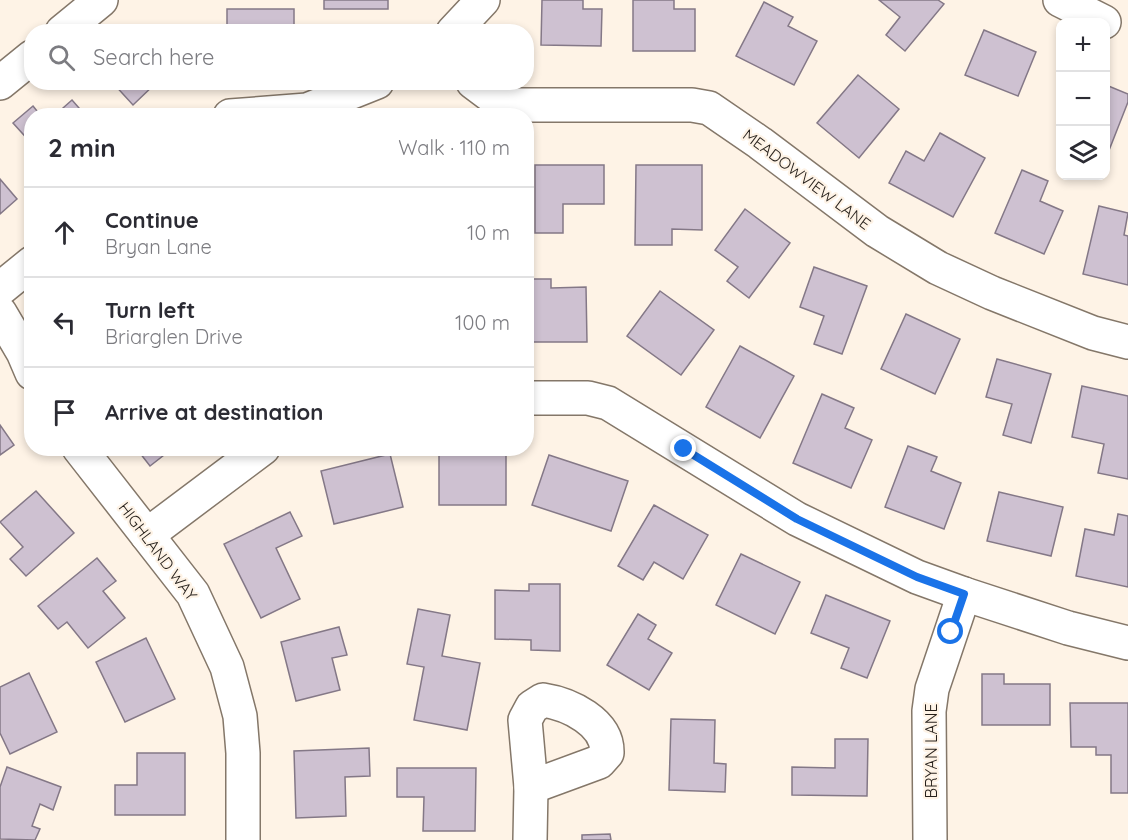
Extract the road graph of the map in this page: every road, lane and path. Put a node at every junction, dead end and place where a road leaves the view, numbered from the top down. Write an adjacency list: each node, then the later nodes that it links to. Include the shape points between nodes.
1 (101, 0): 5 (street)
2 (483, 0): 6 (street)
3 (1060, 0): 4 (street)
4 (1095, 18)
5 (72, 24)
6 (460, 24)
7 (1110, 25): 8 (street)
8 (1128, 33)
9 (24, 64): 10 (street)
10 (0, 83)
11 (357, 90): 13 (street)
12 (484, 90): 17 (street, MEADOWVIEW LANE, via 515,105 709,108 877,231 938,268 1093,333)
13 (312, 108)
14 (24, 270): 15 (street)
15 (0, 289)
16 (0, 313): 18 (street)
17 (1128, 342)
18 (24, 354)
19 (534, 398): 23 (street, via 588,398 608,403 797,519 917,577)
20 (85, 456): 22 (street, HIGHLAND WAY)
21 (252, 456): 22 (street)
22 (147, 535): 26 (street, HIGHLAND WAY, via 194,594 227,667 240,716)
23 (964, 594): 24 (street); 28 (street, BRYAN LANE, via 932,689)
24 (1128, 643)
25 (531, 787): 27 (street)
26 (243, 840)
27 (530, 840)
28 (930, 840)

